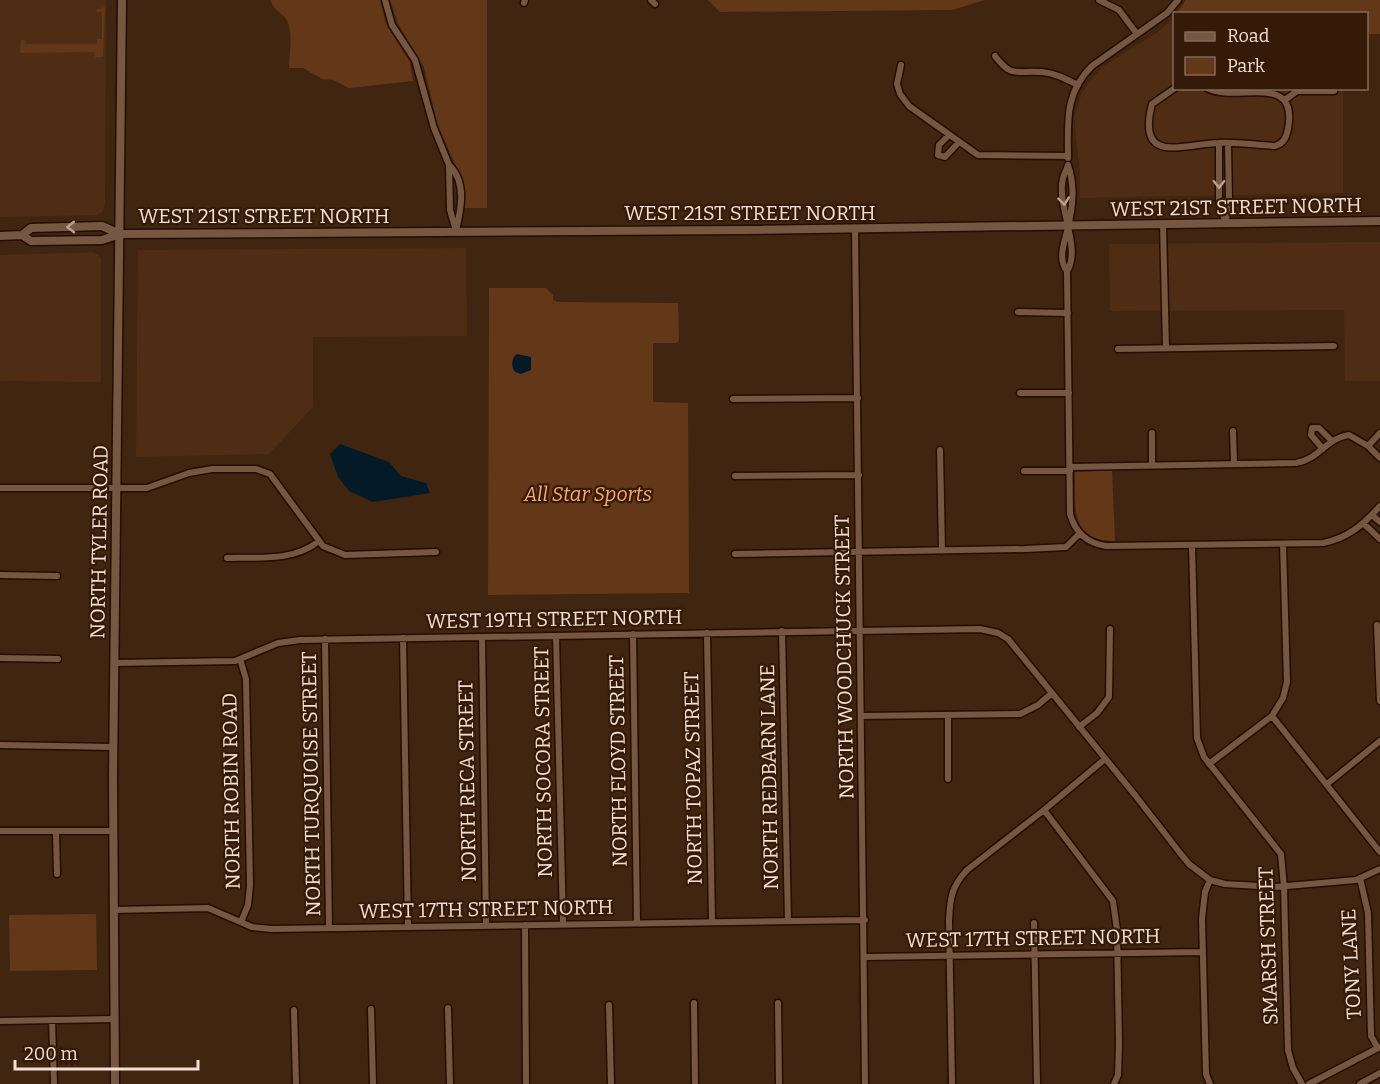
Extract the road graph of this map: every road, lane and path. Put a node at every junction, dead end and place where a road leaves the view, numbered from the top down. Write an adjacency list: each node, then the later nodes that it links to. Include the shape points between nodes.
1 (122, 0): 26 (main road, NORTH TYLER ROAD)
2 (385, 0): 18 (street, via 392,25 415,60)
3 (1099, 0): 5 (street, via 1119,10)
4 (1178, 0): 5 (street)
5 (1137, 34): 8 (street, via 1092,66)
6 (995, 56): 8 (street, via 1011,71 1042,72)
7 (901, 65): 13 (street, via 897,84 900,94 909,106)
8 (1078, 85): 17 (street, via 1068,110)
9 (1173, 89): 15 (street, via 1152,104 1150,132 1155,142 1173,149)
10 (1214, 90): 12 (street, via 1274,93)
11 (1334, 91): 12 (street, via 1297,91)
12 (1285, 100): 16 (street, via 1290,120 1282,143 1275,146)
13 (949, 135): 14 (street); 14 (street, via 938,155 945,157)
14 (959, 142): 17 (street, via 978,155)
15 (1219, 142): 16 (street); 21 (street, one-way to 21, via 1220,201)
16 (1228, 142): 21 (street)
17 (1068, 156): 19 (street)
18 (449, 165): 25 (street, via 450,210); 25 (street, via 457,172 461,191)
19 (1068, 165): 23 (street, via 1073,202); 23 (street, one-way to 23, via 1062,179)
20 (1380, 221): 21 (main road, WEST 21ST STREET NORTH)
21 (1226, 224): 22 (main road, WEST 21ST STREET NORTH)
22 (1163, 225): 23 (main road, WEST 21ST STREET NORTH); 32 (street)
23 (1068, 227): 24 (main road, WEST 21ST STREET NORTH); 30 (street, via 1062,250)
24 (855, 229): 25 (main road, WEST 21ST STREET NORTH); 36 (street, NORTH WOODCHUCK STREET)
25 (456, 231): 26 (main road, WEST 21ST STREET NORTH)
26 (120, 234): 27 (main road, WEST 21ST STREET NORTH, via 102,240 31,241); 27 (main road, WEST 21ST STREET NORTH, one-way to 27, via 102,226 31,228); 53 (main road, NORTH TYLER ROAD)
27 (22, 235): 28 (main road, WEST 21ST STREET NORTH)
28 (0, 236)
29 (1018, 312): 30 (street)
30 (1068, 313): 35 (street)
31 (1334, 346): 32 (street)
32 (1166, 348): 33 (street)
33 (1118, 349)
34 (1020, 393): 35 (street)
35 (1069, 393): 48 (street)
36 (858, 398): 37 (street); 50 (street, NORTH WOODCHUCK STREET)
37 (733, 399)
38 (1233, 431): 46 (street)
39 (1152, 433): 47 (street)
40 (1380, 433): 42 (street)
41 (1332, 441): 42 (street, via 1349,435); 43 (street); 43 (street, via 1319,428 1312,428 1311,435)
42 (1368, 447): 45 (street)
43 (1323, 449): 46 (street, via 1311,459 1296,463)
44 (940, 450): 63 (street)
45 (1379, 454)
46 (1234, 464): 47 (street)
47 (1152, 465): 48 (street)
48 (1070, 469): 49 (street); 58 (street, via 1070,513)
49 (1024, 471)
50 (859, 475): 51 (street); 65 (street, NORTH WOODCHUCK STREET)
51 (735, 476)
52 (0, 488): 53 (street)
53 (117, 488): 60 (street, via 147,488 201,470 264,470); 83 (main road, NORTH TYLER ROAD)
54 (1380, 506): 55 (street)
55 (1372, 514): 56 (street); 57 (street)
56 (1380, 522)
57 (1363, 523): 59 (street); 61 (street, via 1339,539)
58 (1079, 534): 62 (street, via 1106,546); 63 (street, via 1066,547)
59 (1380, 539)
60 (319, 541): 64 (street, via 345,555); 67 (street, via 285,557)
61 (1283, 544): 62 (street); 88 (street, via 1287,682)
62 (1192, 545): 94 (street, SMARSH STREET, via 1197,738)
63 (942, 551): 65 (street)
64 (436, 552)
65 (860, 552): 66 (street); 72 (street, NORTH WOODCHUCK STREET)
66 (735, 554)
67 (227, 558)
68 (0, 575): 69 (street)
69 (57, 576)
70 (1377, 625): 85 (street)
71 (1110, 629): 89 (street, via 1109,697)
72 (861, 630): 73 (street, WEST 19TH STREET NORTH); 84 (street, WEST 19TH STREET NORTH, via 963,628 998,633 1008,639); 87 (street, NORTH WOODCHUCK STREET)
73 (782, 631): 74 (street, WEST 19TH STREET NORTH); 109 (street, NORTH REDBARN LANE)
74 (707, 633): 75 (street, WEST 19TH STREET NORTH); 111 (street, NORTH TOPAZ STREET)
75 (633, 634): 76 (street, WEST 19TH STREET NORTH); 112 (street, NORTH FLOYD STREET)
76 (556, 636): 77 (street, WEST 19TH STREET NORTH); 114 (street, NORTH SOCORA STREET)
77 (482, 637): 78 (street, WEST 19TH STREET NORTH); 115 (street, NORTH RECA STREET)
78 (403, 638): 79 (street, WEST 19TH STREET NORTH); 117 (street)
79 (325, 639): 82 (street, WEST 19TH STREET NORTH, via 278,643); 118 (street, NORTH TURQUOISE STREET)
80 (0, 658): 81 (street)
81 (58, 659)
82 (240, 659): 83 (street, WEST 19TH STREET NORTH); 110 (street, NORTH ROBIN ROAD, via 246,679 250,885)
83 (114, 663): 92 (main road, NORTH TYLER ROAD)
84 (1052, 693): 86 (street, via 1020,714); 89 (street)
85 (1380, 701)
86 (948, 715): 87 (street); 95 (street)
87 (861, 716): 108 (street, NORTH WOODCHUCK STREET)
88 (1272, 716): 94 (street); 96 (street)
89 (1079, 727): 93 (street)
90 (1380, 741): 96 (street)
91 (0, 745): 92 (street)
92 (113, 747): 100 (main road, NORTH TYLER ROAD)
93 (1105, 759): 97 (street); 105 (street, via 1189,864)
94 (1209, 764): 106 (street, SMARSH STREET, via 1281,854)
95 (948, 779)
96 (1327, 784): 101 (street)
97 (1044, 810): 120 (street, via 1113,901); 122 (street, via 959,879 951,895)
98 (0, 831): 99 (street)
99 (56, 831): 100 (street); 103 (street)
100 (113, 831): 107 (main road, NORTH TYLER ROAD)
101 (1380, 852)
102 (1380, 869): 104 (street)
103 (57, 874)
104 (1360, 878): 106 (street); 133 (street, TONY LANE, via 1368,913 1371,1036)
105 (1210, 880): 106 (street, via 1239,886); 119 (street, via 1202,919)
106 (1284, 887): 149 (street, SMARSH STREET, via 1288,1050)
107 (113, 910): 110 (street, WEST 17TH STREET NORTH, via 208,908); 130 (main road, NORTH TYLER ROAD)
108 (865, 920): 109 (street, WEST 17TH STREET NORTH); 123 (street, NORTH WOODCHUCK STREET)
109 (788, 921): 111 (street, WEST 17TH STREET NORTH)
110 (241, 922): 118 (street, WEST 17TH STREET NORTH, via 271,929)
111 (712, 922): 112 (street, WEST 17TH STREET NORTH)
112 (637, 923): 114 (street, WEST 17TH STREET NORTH)
113 (1034, 923): 121 (street)
114 (563, 924): 116 (street, WEST 17TH STREET NORTH)
115 (486, 925): 116 (street, WEST 17TH STREET NORTH); 117 (street, WEST 17TH STREET NORTH)
116 (525, 925): 141 (street)
117 (408, 927): 118 (street, WEST 17TH STREET NORTH)
118 (329, 928)
119 (1202, 951): 120 (street, WEST 17TH STREET NORTH); 148 (street, via 1206,1074)
120 (1118, 953): 121 (street, WEST 17TH STREET NORTH); 135 (street, via 1119,1044)
121 (1034, 955): 122 (street, WEST 17TH STREET NORTH); 147 (street)
122 (950, 956): 123 (street, WEST 17TH STREET NORTH); 146 (street)
123 (865, 957): 145 (street, NORTH WOODCHUCK STREET)
124 (778, 1003): 144 (street)
125 (694, 1004): 143 (street)
126 (609, 1005): 142 (street)
127 (448, 1008): 140 (street)
128 (294, 1010): 138 (street)
129 (371, 1010): 139 (street)
130 (114, 1019): 131 (street); 137 (main road, NORTH TYLER ROAD)
131 (52, 1020): 132 (street); 136 (street)
132 (0, 1021)
133 (1379, 1047): 150 (street)
134 (1380, 1073): 151 (street)
135 (1115, 1083)
136 (54, 1084)
137 (115, 1084)
138 (296, 1084)
139 (373, 1084)
140 (450, 1084)
141 (526, 1084)
142 (611, 1084)
143 (695, 1084)
144 (780, 1084)
145 (865, 1084)
146 (952, 1084)
147 (1037, 1084)
148 (1210, 1084)
149 (1302, 1084)
150 (1310, 1084)
151 (1360, 1084)

